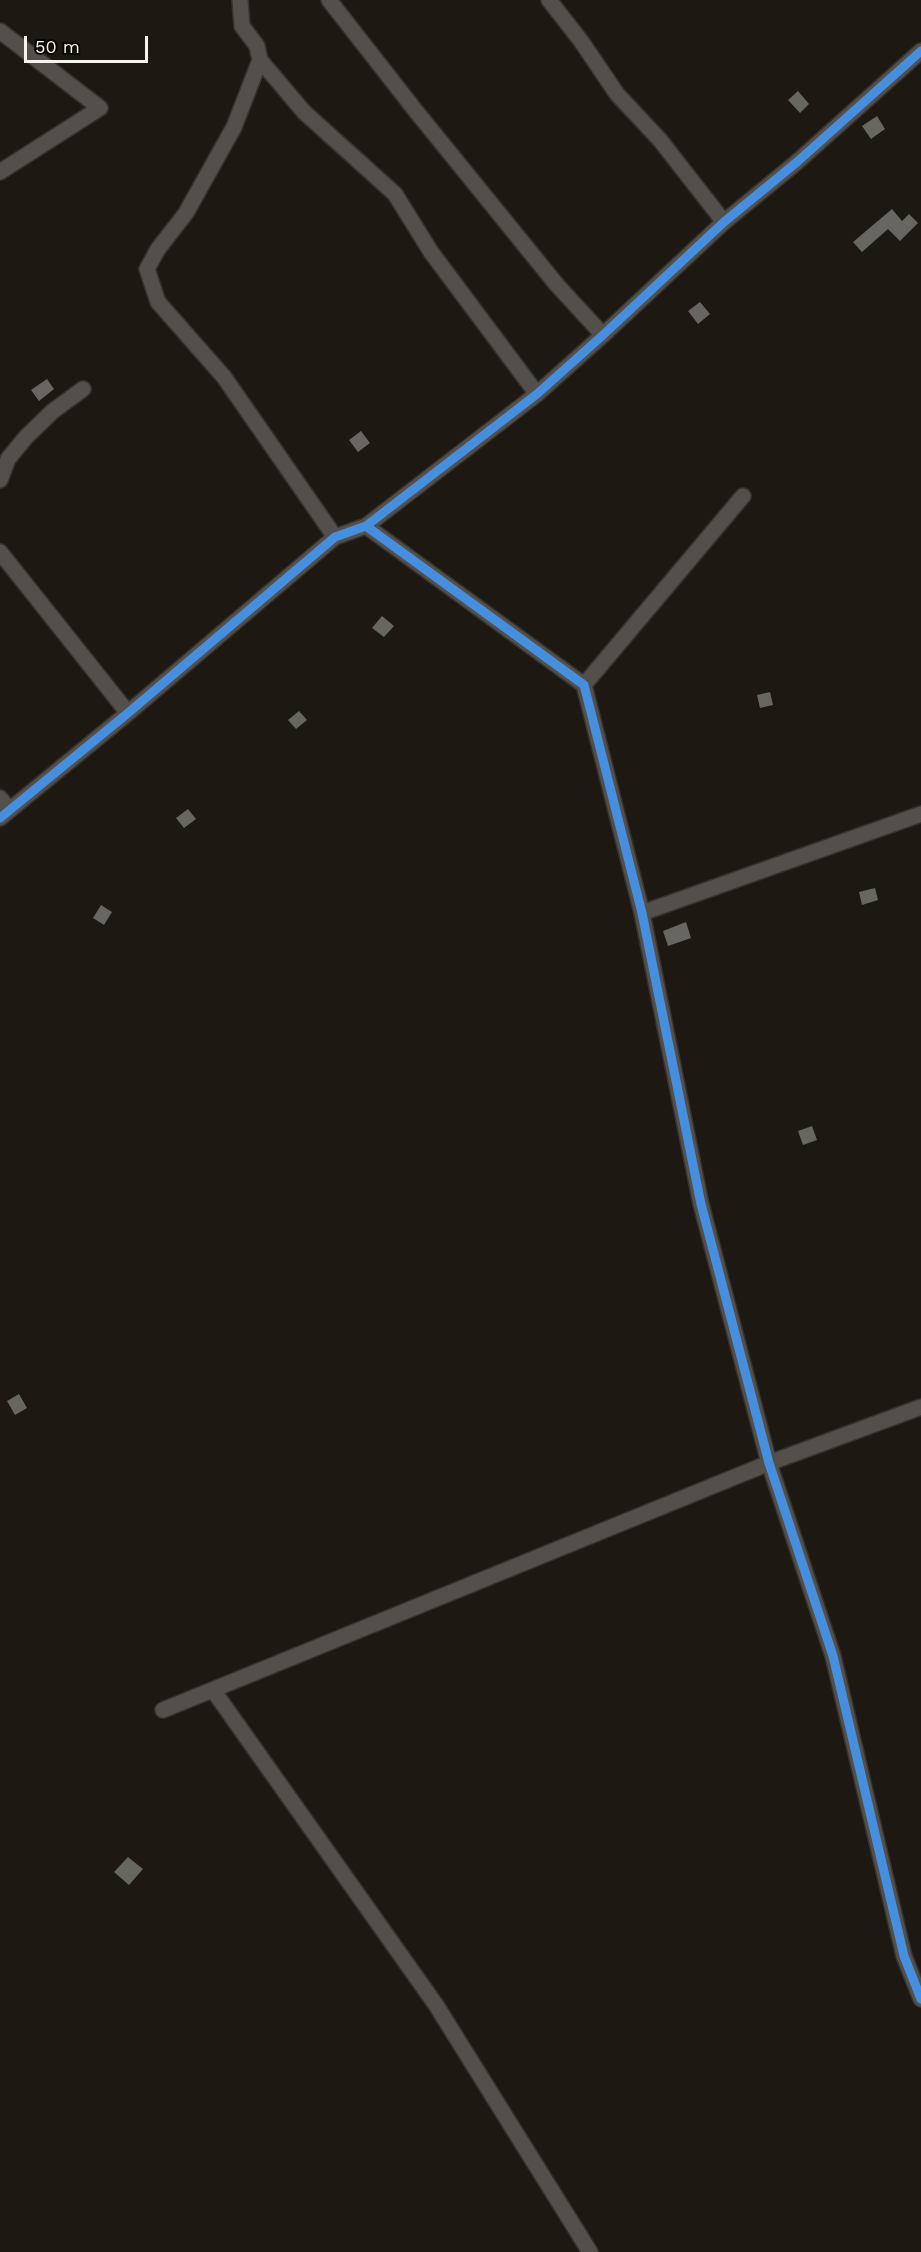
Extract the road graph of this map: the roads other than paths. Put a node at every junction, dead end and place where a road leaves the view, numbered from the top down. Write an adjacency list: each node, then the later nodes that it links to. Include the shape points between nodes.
1 (240, 0): 6 (street, via 242,26 256,45)
2 (329, 0): 9 (street, via 549,276)
3 (549, 0): 8 (street, via 617,94 660,140)
4 (0, 31): 7 (street, via 100,108)
5 (921, 51): 8 (street)
6 (260, 60): 11 (street, via 304,112 395,194 431,252); 15 (street, via 234,127 186,213 147,269 158,302 224,377)
7 (0, 172)
8 (724, 222): 9 (street)
9 (603, 335): 11 (street)
10 (83, 389): 12 (street, via 26,437 8,459)
11 (537, 394): 14 (street)
12 (0, 480)
13 (743, 496): 17 (street)
14 (366, 526): 15 (street); 17 (street)
15 (335, 537): 18 (street)
16 (0, 552): 18 (street)
17 (584, 685): 22 (street)
18 (128, 713): 20 (street)
19 (0, 798): 20 (street)
20 (5, 814)
21 (921, 814): 22 (street)
22 (642, 913): 24 (street, via 701,1204)
23 (921, 1407): 24 (street)
24 (769, 1463): 25 (street); 27 (street, via 833,1656 904,1956)
25 (213, 1690): 26 (street); 28 (street, via 436,2005)
26 (163, 1710)
27 (921, 1999)
28 (590, 2252)

